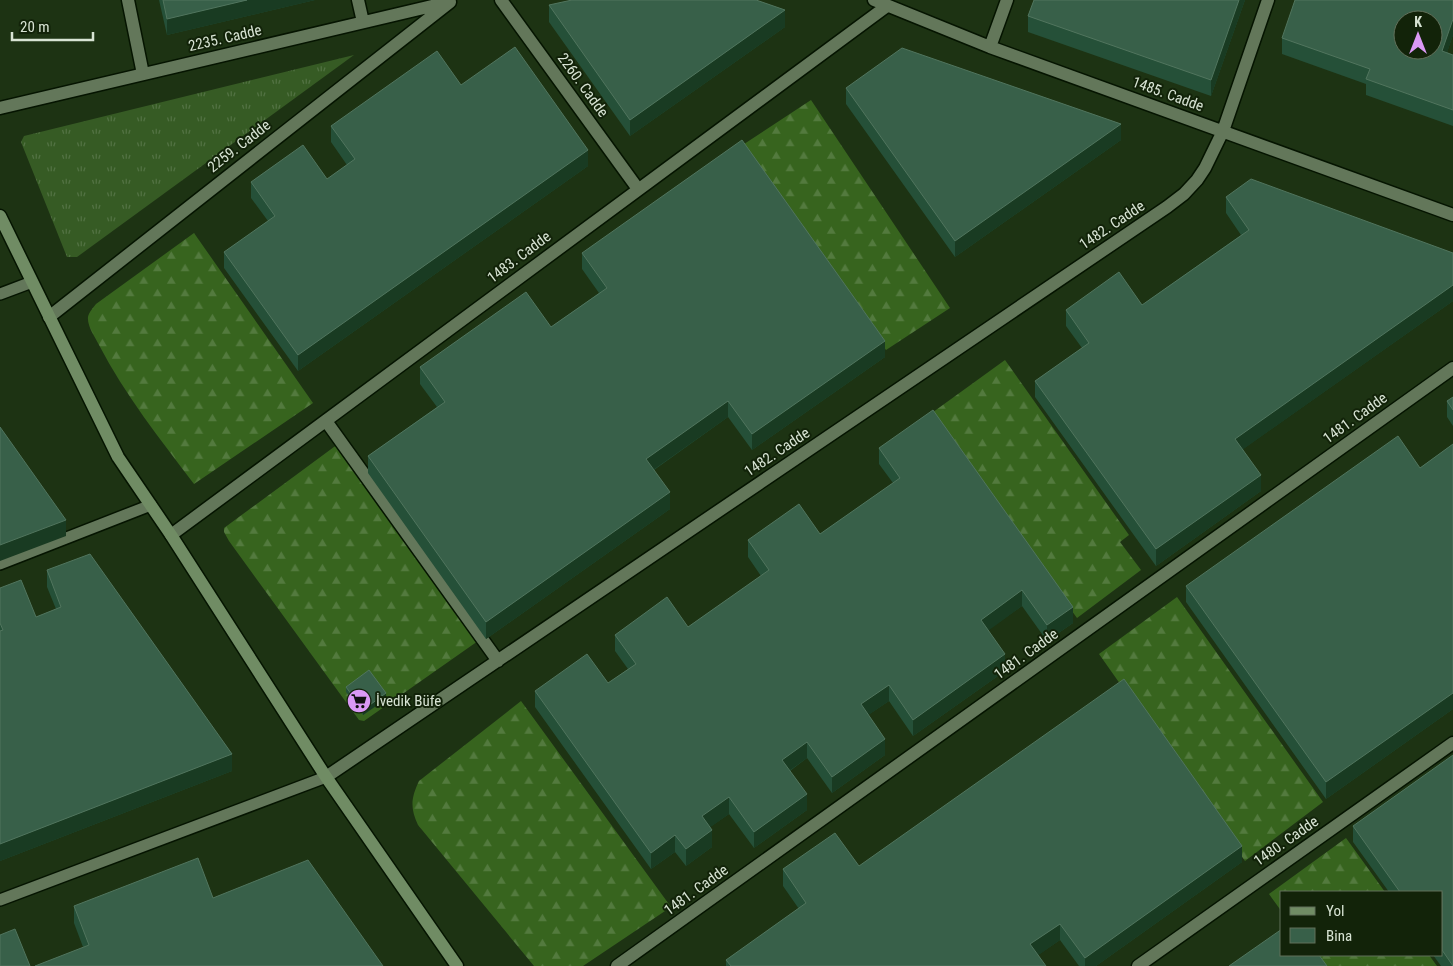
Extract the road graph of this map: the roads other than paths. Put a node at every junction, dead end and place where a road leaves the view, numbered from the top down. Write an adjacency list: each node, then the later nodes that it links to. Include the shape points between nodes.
1 (128, 0): 11 (street)
2 (358, 0): 9 (street)
3 (501, 0): 14 (street, 2260. Cadde)
4 (874, 0): 8 (street, 1485. Cadde)
5 (1007, 0): 10 (street)
6 (1268, 0): 13 (street, 1482. Cadde)
7 (453, 1): 9 (street, 2235. Cadde); 19 (street, 2259. Cadde)
8 (887, 6): 10 (street, 1485. Cadde); 14 (street, 1483. Cadde)
9 (363, 22): 11 (street, 2235. Cadde)
10 (990, 47): 13 (street, 1485. Cadde)
11 (143, 74): 12 (street, 2235. Cadde)
12 (0, 108)
13 (1223, 131): 15 (street, 1485. Cadde); 25 (street, 1482. Cadde, via 1197,180 1167,207)
14 (638, 190): 21 (street, 1483. Cadde)
15 (1453, 215)
16 (0, 216): 17 (street)
17 (32, 282): 18 (lane); 19 (street)
18 (0, 294)
19 (50, 317): 22 (street, via 118,457)
20 (1453, 368): 30 (street, 1481. Cadde)
21 (326, 421): 23 (street, 1483. Cadde); 25 (street)
22 (151, 505): 23 (street); 24 (lane)
23 (171, 535): 27 (street)
24 (0, 564)
25 (498, 661): 27 (street, 1482. Cadde)
26 (1453, 743): 31 (street, 1480. Cadde)
27 (326, 777): 28 (lane); 29 (street)
28 (0, 900)
29 (457, 966)
30 (617, 966)
31 (1138, 966)

